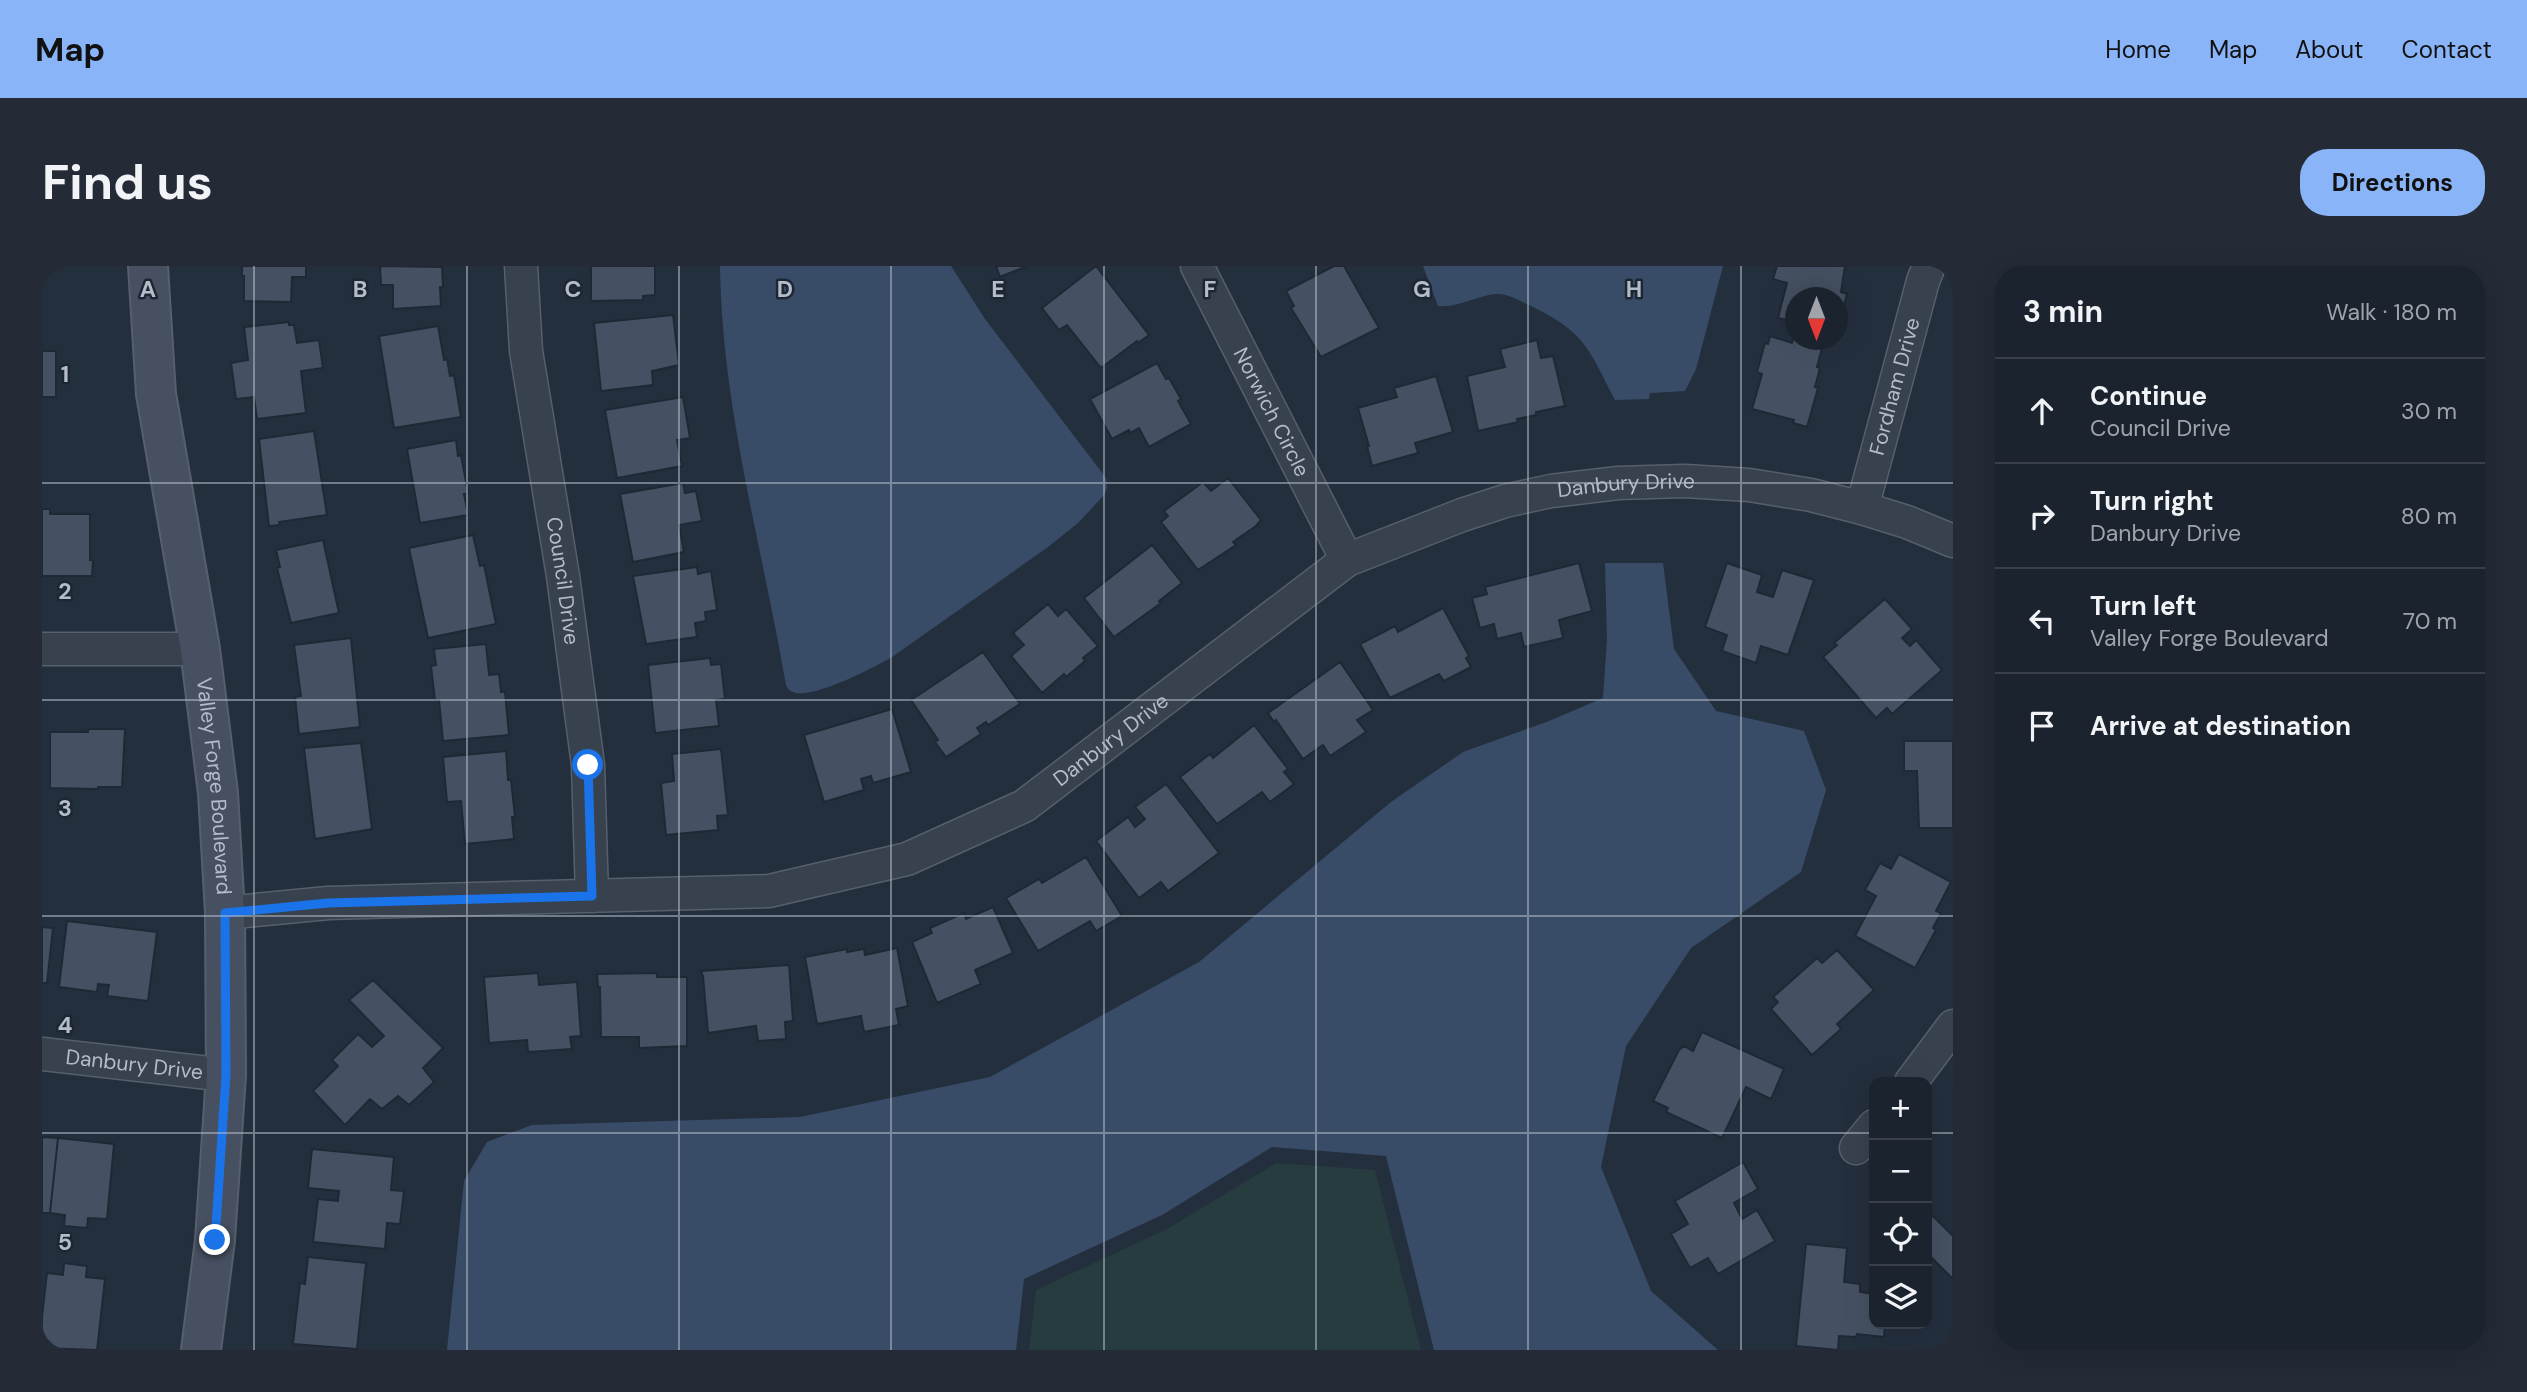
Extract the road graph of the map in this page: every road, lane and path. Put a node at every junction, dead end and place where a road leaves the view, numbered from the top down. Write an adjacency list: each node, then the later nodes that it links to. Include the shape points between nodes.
1 (148, 266): 9 (street, Valley Forge Boulevard, via 156,394)
2 (521, 266): 10 (street, Council Drive, via 526,351 588,765)
3 (1197, 266): 7 (street, Norwich Circle)
4 (1930, 266): 5 (street, Fordham Drive)
5 (1862, 508): 6 (street, Danbury Drive); 7 (street, Danbury Drive, via 1749,485 1618,483 1504,501)
6 (1953, 541)
7 (1347, 559): 10 (street, Danbury Drive, via 1024,806 907,859 769,891)
8 (42, 649): 9 (street)
9 (200, 649): 11 (street, Valley Forge Boulevard, via 218,793)
10 (592, 896): 11 (street, Danbury Drive, via 328,903)
11 (225, 913): 14 (street, Valley Forge Boulevard)
12 (1953, 1026): 15 (street)
13 (42, 1054): 14 (street, Danbury Drive)
14 (226, 1075): 16 (street, Valley Forge Boulevard, via 215,1240)
15 (1915, 1077)
16 (201, 1350)

